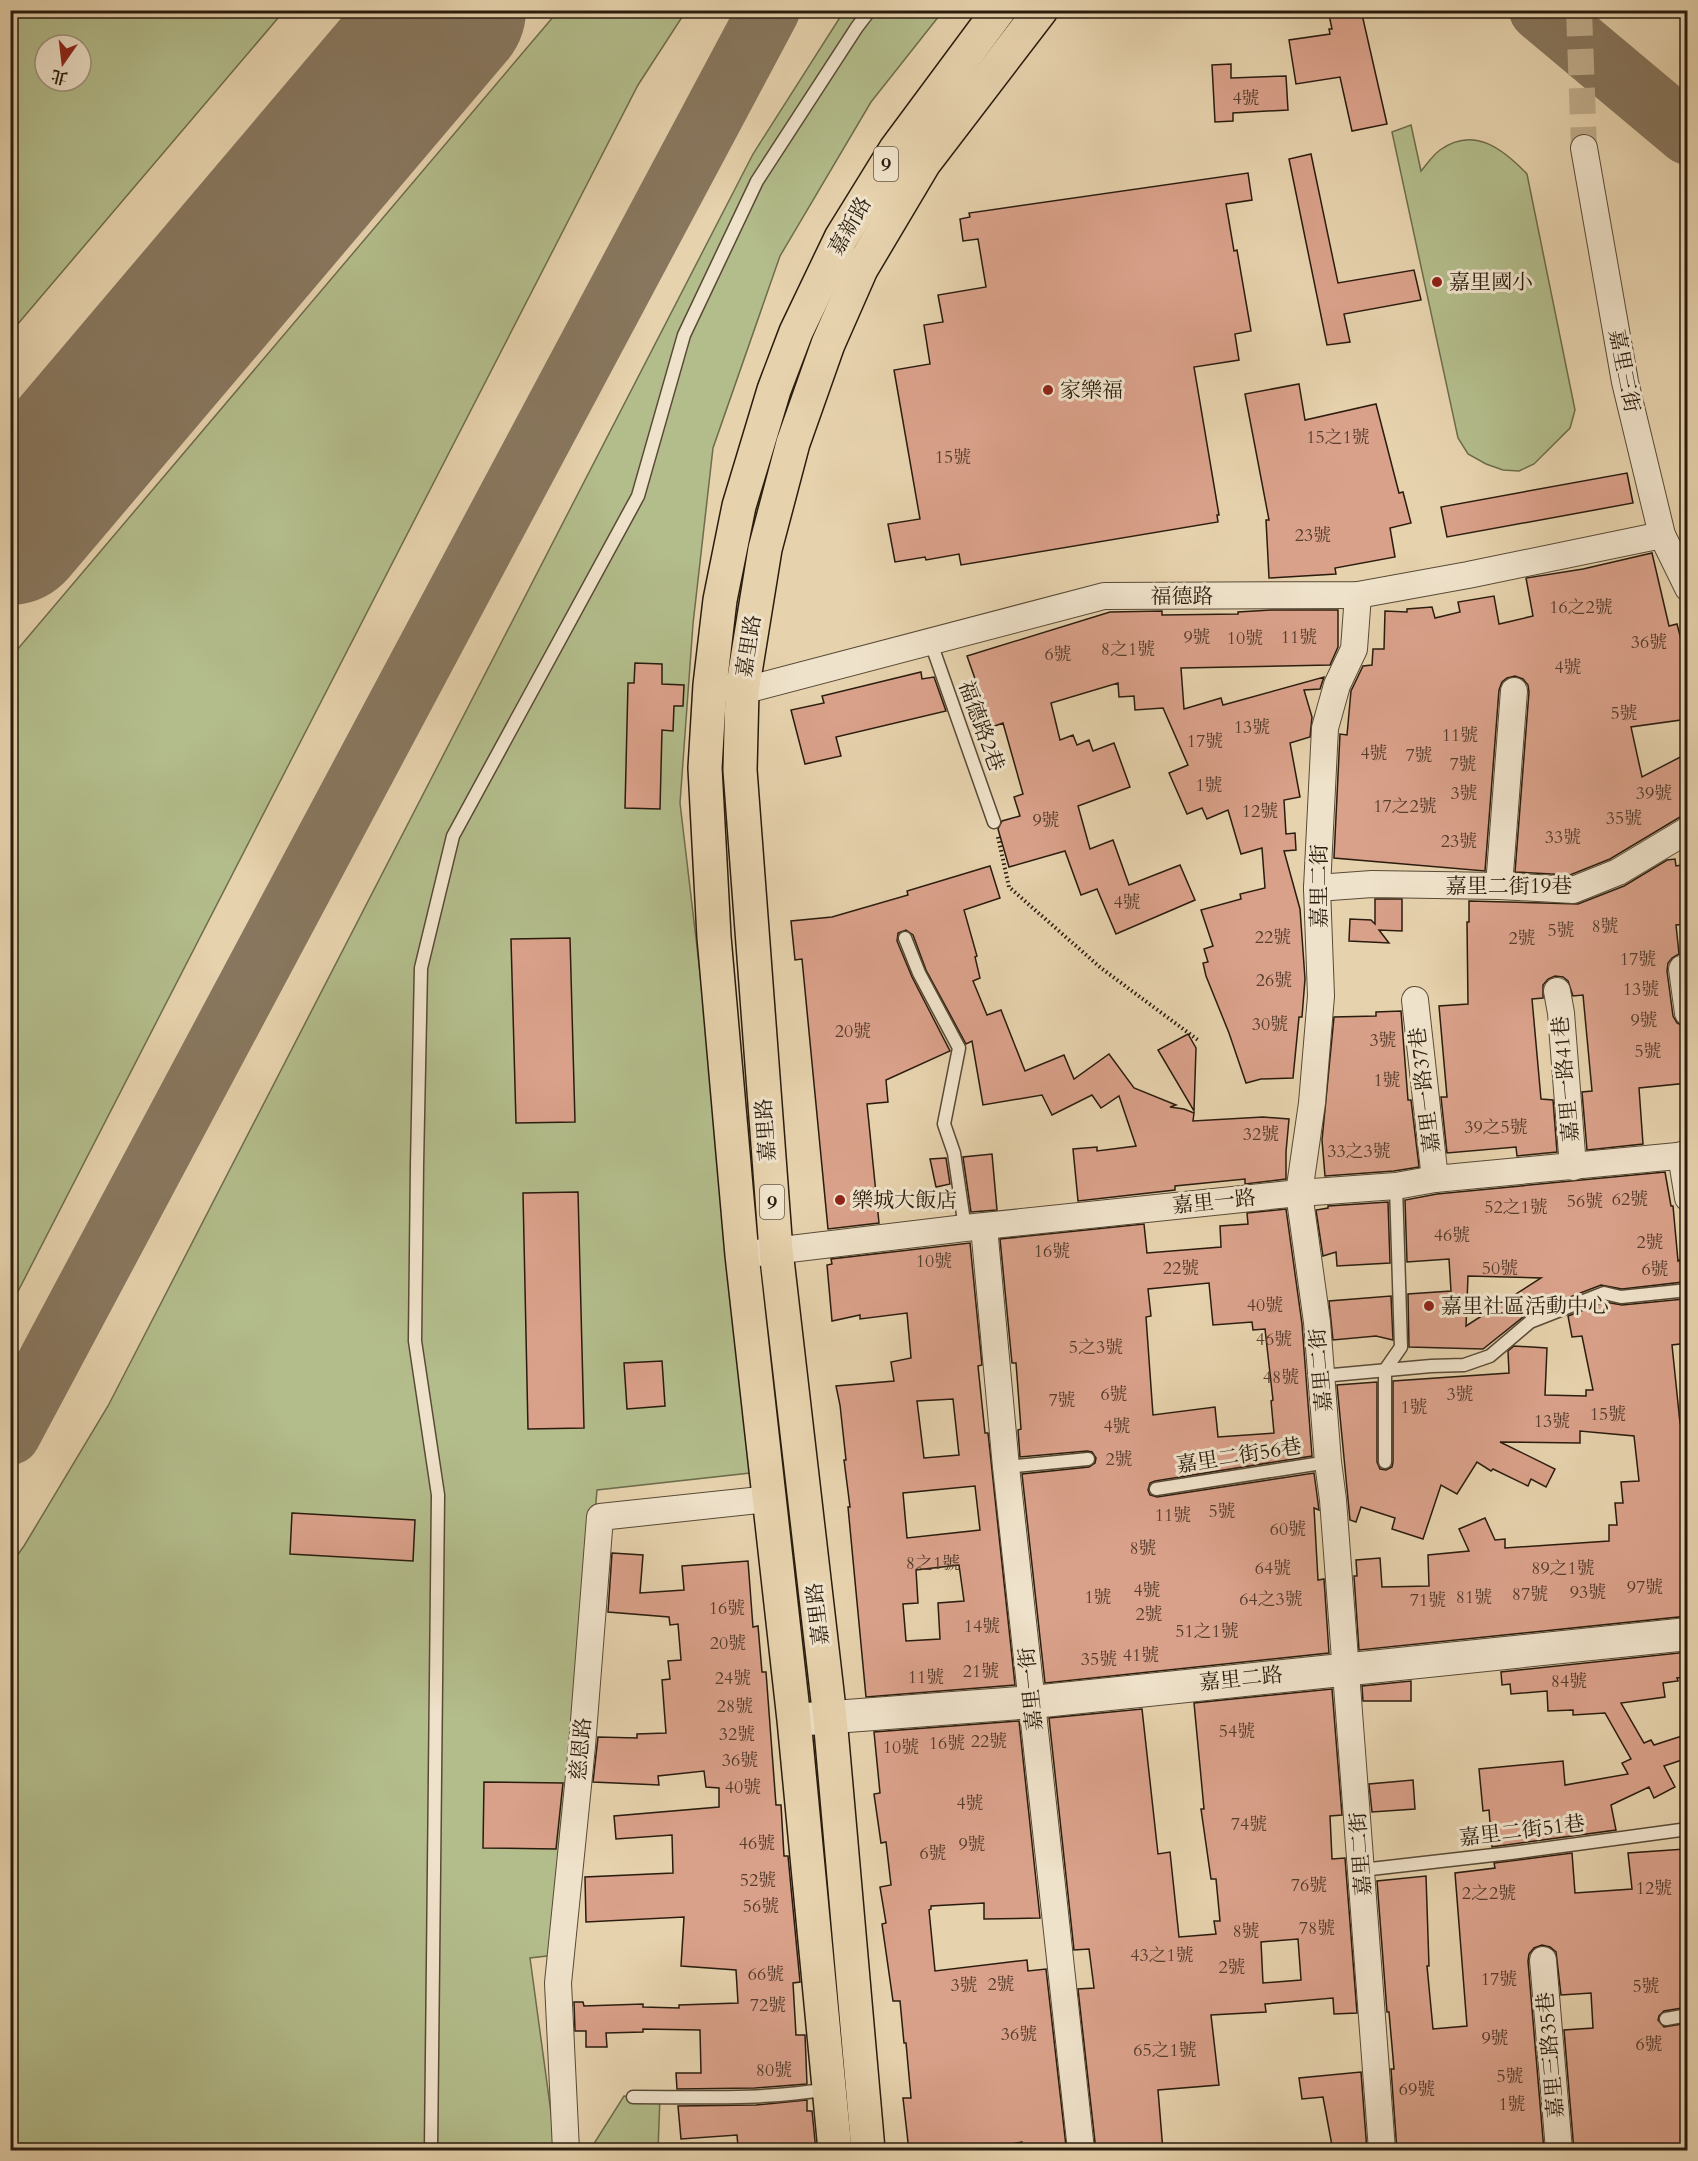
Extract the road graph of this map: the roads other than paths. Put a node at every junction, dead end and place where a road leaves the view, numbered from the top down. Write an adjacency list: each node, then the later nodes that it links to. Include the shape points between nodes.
1 (870, 10): 53 (lane, via 757,181 684,336 638,496 453,836 421,968 415,1341 438,1495)
2 (999, 10): 6 (main road, 嘉新路 / 9, via 896,149 841,238)
3 (1041, 10): 5 (main road, 嘉新路 / 9, via 924,164)
4 (1584, 148): 7 (street, 嘉里三街, via 1625,382)
5 (861, 269): 12 (main road, 嘉里路 / 9, via 828,344 793,442 765,549)
6 (796, 332): 11 (main road, 嘉里路 / 9, via 739,506 720,600)
7 (1662, 535): 8 (street, 嘉里三街); 9 (street, 福德路)
8 (1688, 588)
9 (1358, 595): 10 (street, 福德路, via 1104,596); 17 (street, 嘉里二街, via 1354,649 1337,685 1324,728)
10 (931, 643): 12 (street, 福德路); 14 (lane, 福德路2巷)
11 (710, 685): 12 (street, 福德路); 31 (main road, 嘉里路 / 9, via 705,768 709,851)
12 (742, 691): 30 (main road, 嘉里路 / 9, via 740,770)
13 (1514, 691): 16 (street)
14 (994, 822)
15 (1688, 830): 16 (street, 嘉里二街19巷, via 1618,872 1573,890)
16 (1499, 886): 17 (street, 嘉里二街19巷, via 1372,884)
17 (1317, 888): 27 (street, 嘉里二街, via 1321,996)
18 (905, 938): 29 (lane, via 919,974 959,1048 944,1125)
19 (1682, 969): 22 (street)
20 (1557, 991): 24 (street, 嘉里一路41巷)
21 (1414, 1000): 25 (street, 嘉里一路37巷)
22 (1688, 1013)
23 (1684, 1155): 24 (street, 嘉里一路); 28 (street)
24 (1573, 1167): 25 (street, 嘉里一路)
25 (1435, 1179): 26 (street, 嘉里一路)
26 (1395, 1186): 27 (street, 嘉里一路); 33 (lane, via 1401,1347)
27 (1299, 1193): 29 (street, 嘉里一路); 34 (street, 嘉里二街)
28 (1688, 1197)
29 (975, 1228): 30 (street, 嘉里一路); 38 (street, 嘉里一街)
30 (776, 1251): 31 (street, 嘉里一路); 44 (main road, 嘉里路 / 9)
31 (742, 1255): 40 (main road, 嘉里路 / 9)
32 (1688, 1290): 33 (lane, via 1621,1298 1604,1293 1530,1322 1490,1356 1464,1365)
33 (1384, 1370): 34 (lane); 37 (lane)
34 (1322, 1376): 36 (street, 嘉里二街)
35 (1088, 1459): 38 (lane)
36 (1328, 1462): 39 (lane, 嘉里二街56巷); 42 (street, 嘉里二街)
37 (1385, 1462)
38 (1006, 1467): 43 (street, 嘉里一街)
39 (1156, 1489)
40 (769, 1499): 45 (main road, 嘉里路 / 9); 54 (street, 慈恩路, via 600,1517 558,1983)
41 (1688, 1634): 42 (street, 嘉里二路)
42 (1346, 1668): 43 (street, 嘉里二路); 47 (street, 嘉里二街)
43 (1033, 1702): 44 (street, 嘉里二路); 57 (street, 嘉里一街)
44 (830, 1718): 45 (street, 嘉里二路); 56 (main road, 嘉里路 / 9)
45 (794, 1720): 51 (main road, 嘉里路 / 9)
46 (1688, 1829): 47 (lane, 嘉里二街51巷)
47 (1362, 1870): 58 (street, 嘉里二街)
48 (1543, 1960): 59 (street, 嘉里三路35巷)
49 (1688, 2015): 50 (lane)
50 (1666, 2019)
51 (829, 2089): 52 (lane, via 754,2097); 55 (main road, 嘉里路 / 9)
52 (633, 2097)
53 (431, 2151)
54 (566, 2151)
55 (835, 2151)
56 (868, 2151)
57 (1081, 2151)
58 (1382, 2151)
59 (1558, 2151)

